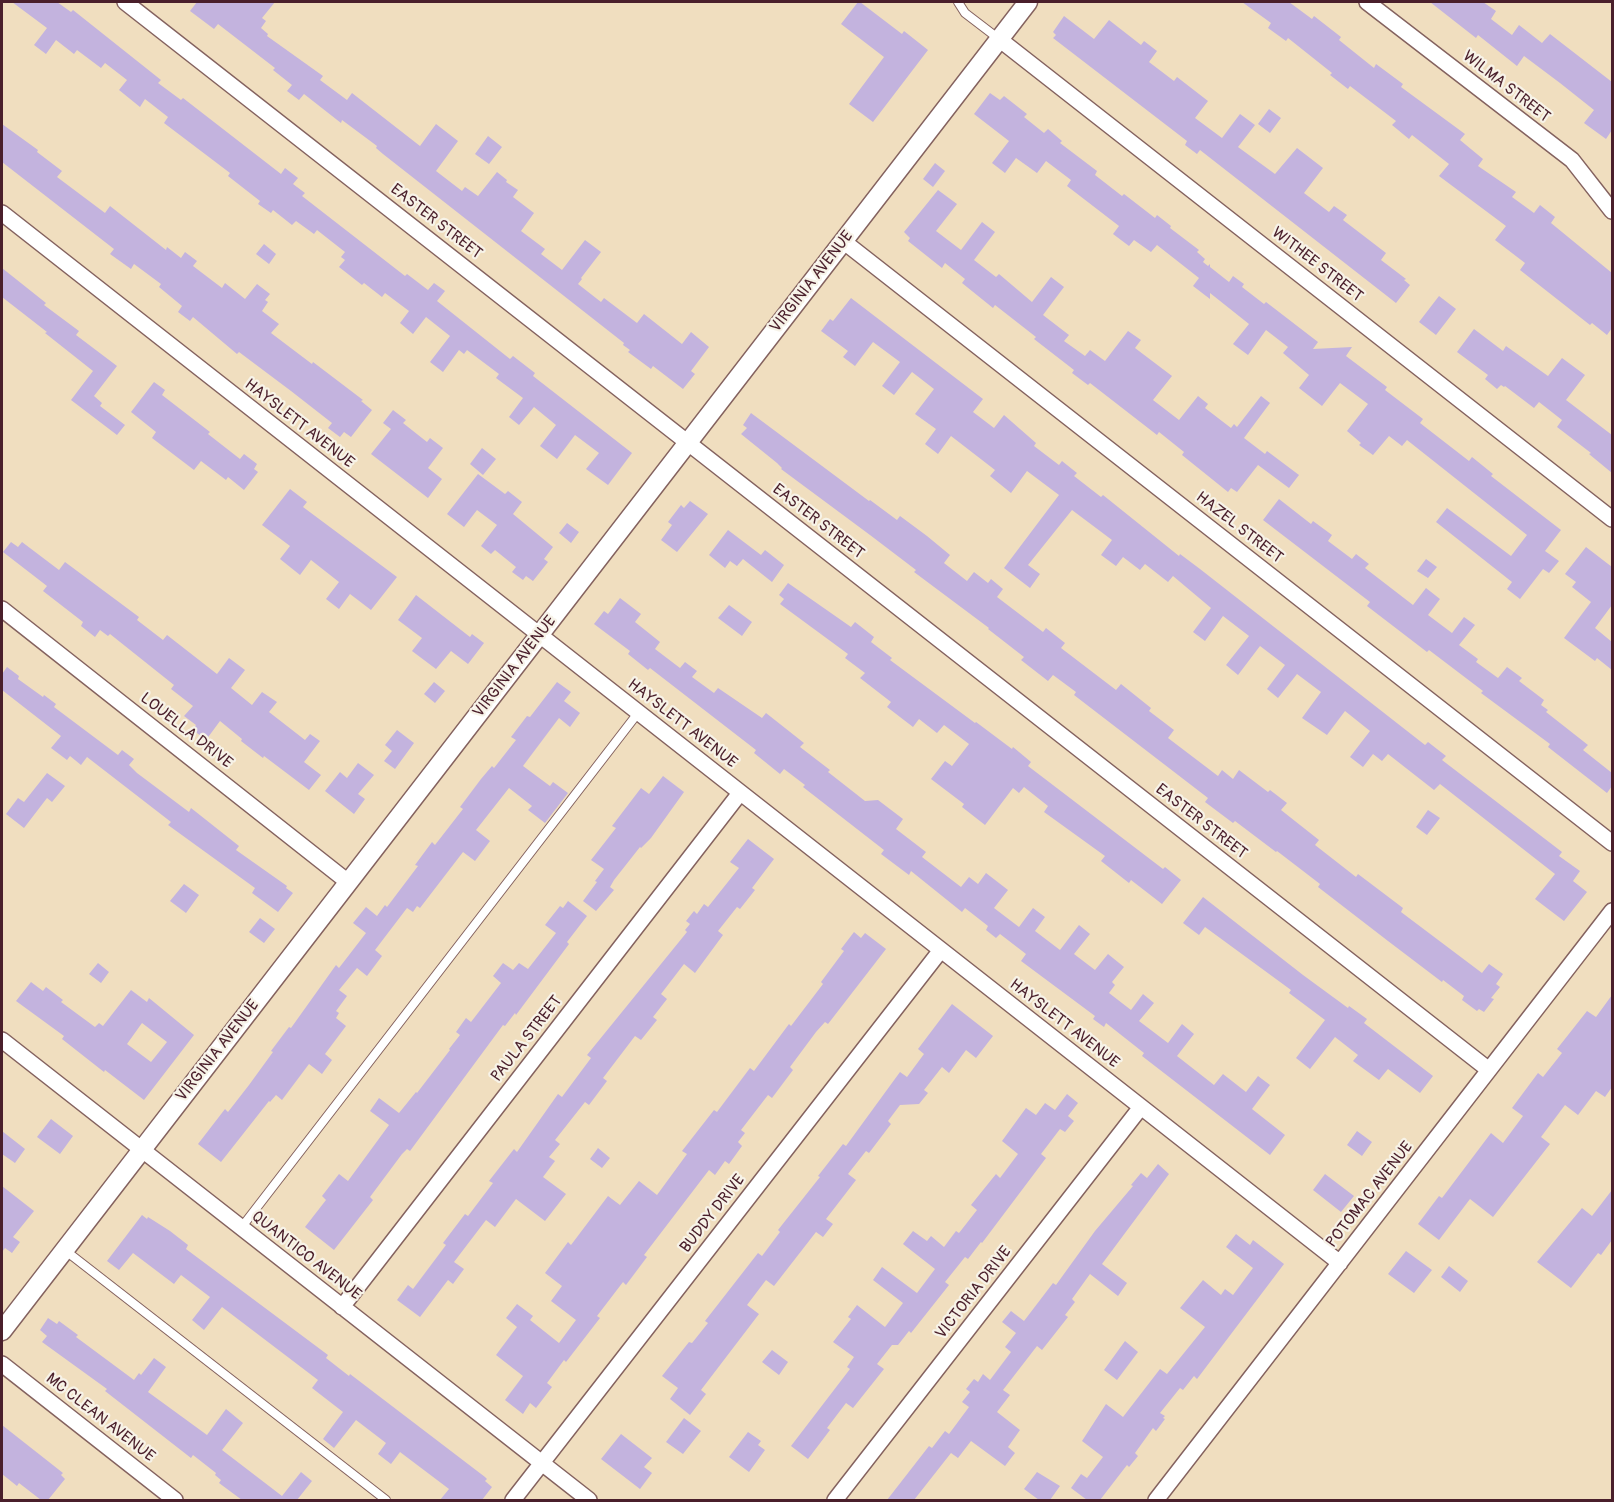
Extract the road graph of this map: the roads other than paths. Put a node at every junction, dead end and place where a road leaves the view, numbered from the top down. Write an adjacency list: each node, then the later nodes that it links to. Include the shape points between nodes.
1 (126, 2): 9 (street, EASTER STREET)
2 (958, 2): 5 (lane, via 965,13)
3 (1028, 2): 5 (street, VIRGINIA AVENUE)
4 (1367, 2): 6 (street, WILMA STREET, via 1572,160)
5 (999, 39): 8 (street, VIRGINIA AVENUE); 10 (street, WITHEE STREET)
6 (1612, 211)
7 (2, 213): 12 (street, HAYSLETT AVENUE)
8 (843, 241): 9 (street, VIRGINIA AVENUE); 15 (street, HAZEL STREET)
9 (687, 443): 12 (street, VIRGINIA AVENUE); 20 (street, EASTER STREET)
10 (1612, 519)
11 (2, 609): 16 (street, LOUELLA DRIVE)
12 (539, 635): 13 (street, HAYSLETT AVENUE); 16 (street, VIRGINIA AVENUE)
13 (638, 713): 14 (street, HAYSLETT AVENUE); 23 (lane)
14 (741, 793): 18 (street, HAYSLETT AVENUE); 26 (street, PAULA STREET)
15 (1612, 843)
16 (348, 882): 22 (street, VIRGINIA AVENUE)
17 (1612, 911): 20 (street, POTOMAC AVENUE)
18 (941, 950): 21 (street, HAYSLETT AVENUE); 29 (street, BUDDY DRIVE)
19 (2, 1040): 22 (street, QUANTICO AVENUE)
20 (1489, 1070): 25 (street, POTOMAC AVENUE)
21 (1141, 1107): 25 (street, HAYSLETT AVENUE); 34 (street, VICTORIA DRIVE)
22 (142, 1150): 23 (street, QUANTICO AVENUE); 24 (street, VIRGINIA AVENUE)
23 (241, 1228): 26 (street, QUANTICO AVENUE)
24 (64, 1250): 27 (street, VIRGINIA AVENUE); 31 (lane)
25 (1340, 1263): 35 (street, POTOMAC AVENUE)
26 (342, 1307): 29 (street, QUANTICO AVENUE)
27 (2, 1332)
28 (2, 1364): 30 (street, MC CLEAN AVENUE)
29 (542, 1464): 32 (street, BUDDY DRIVE); 33 (street, QUANTICO AVENUE)
30 (176, 1500)
31 (386, 1500)
32 (513, 1500)
33 (589, 1500)
34 (835, 1500)
35 (1156, 1500)

